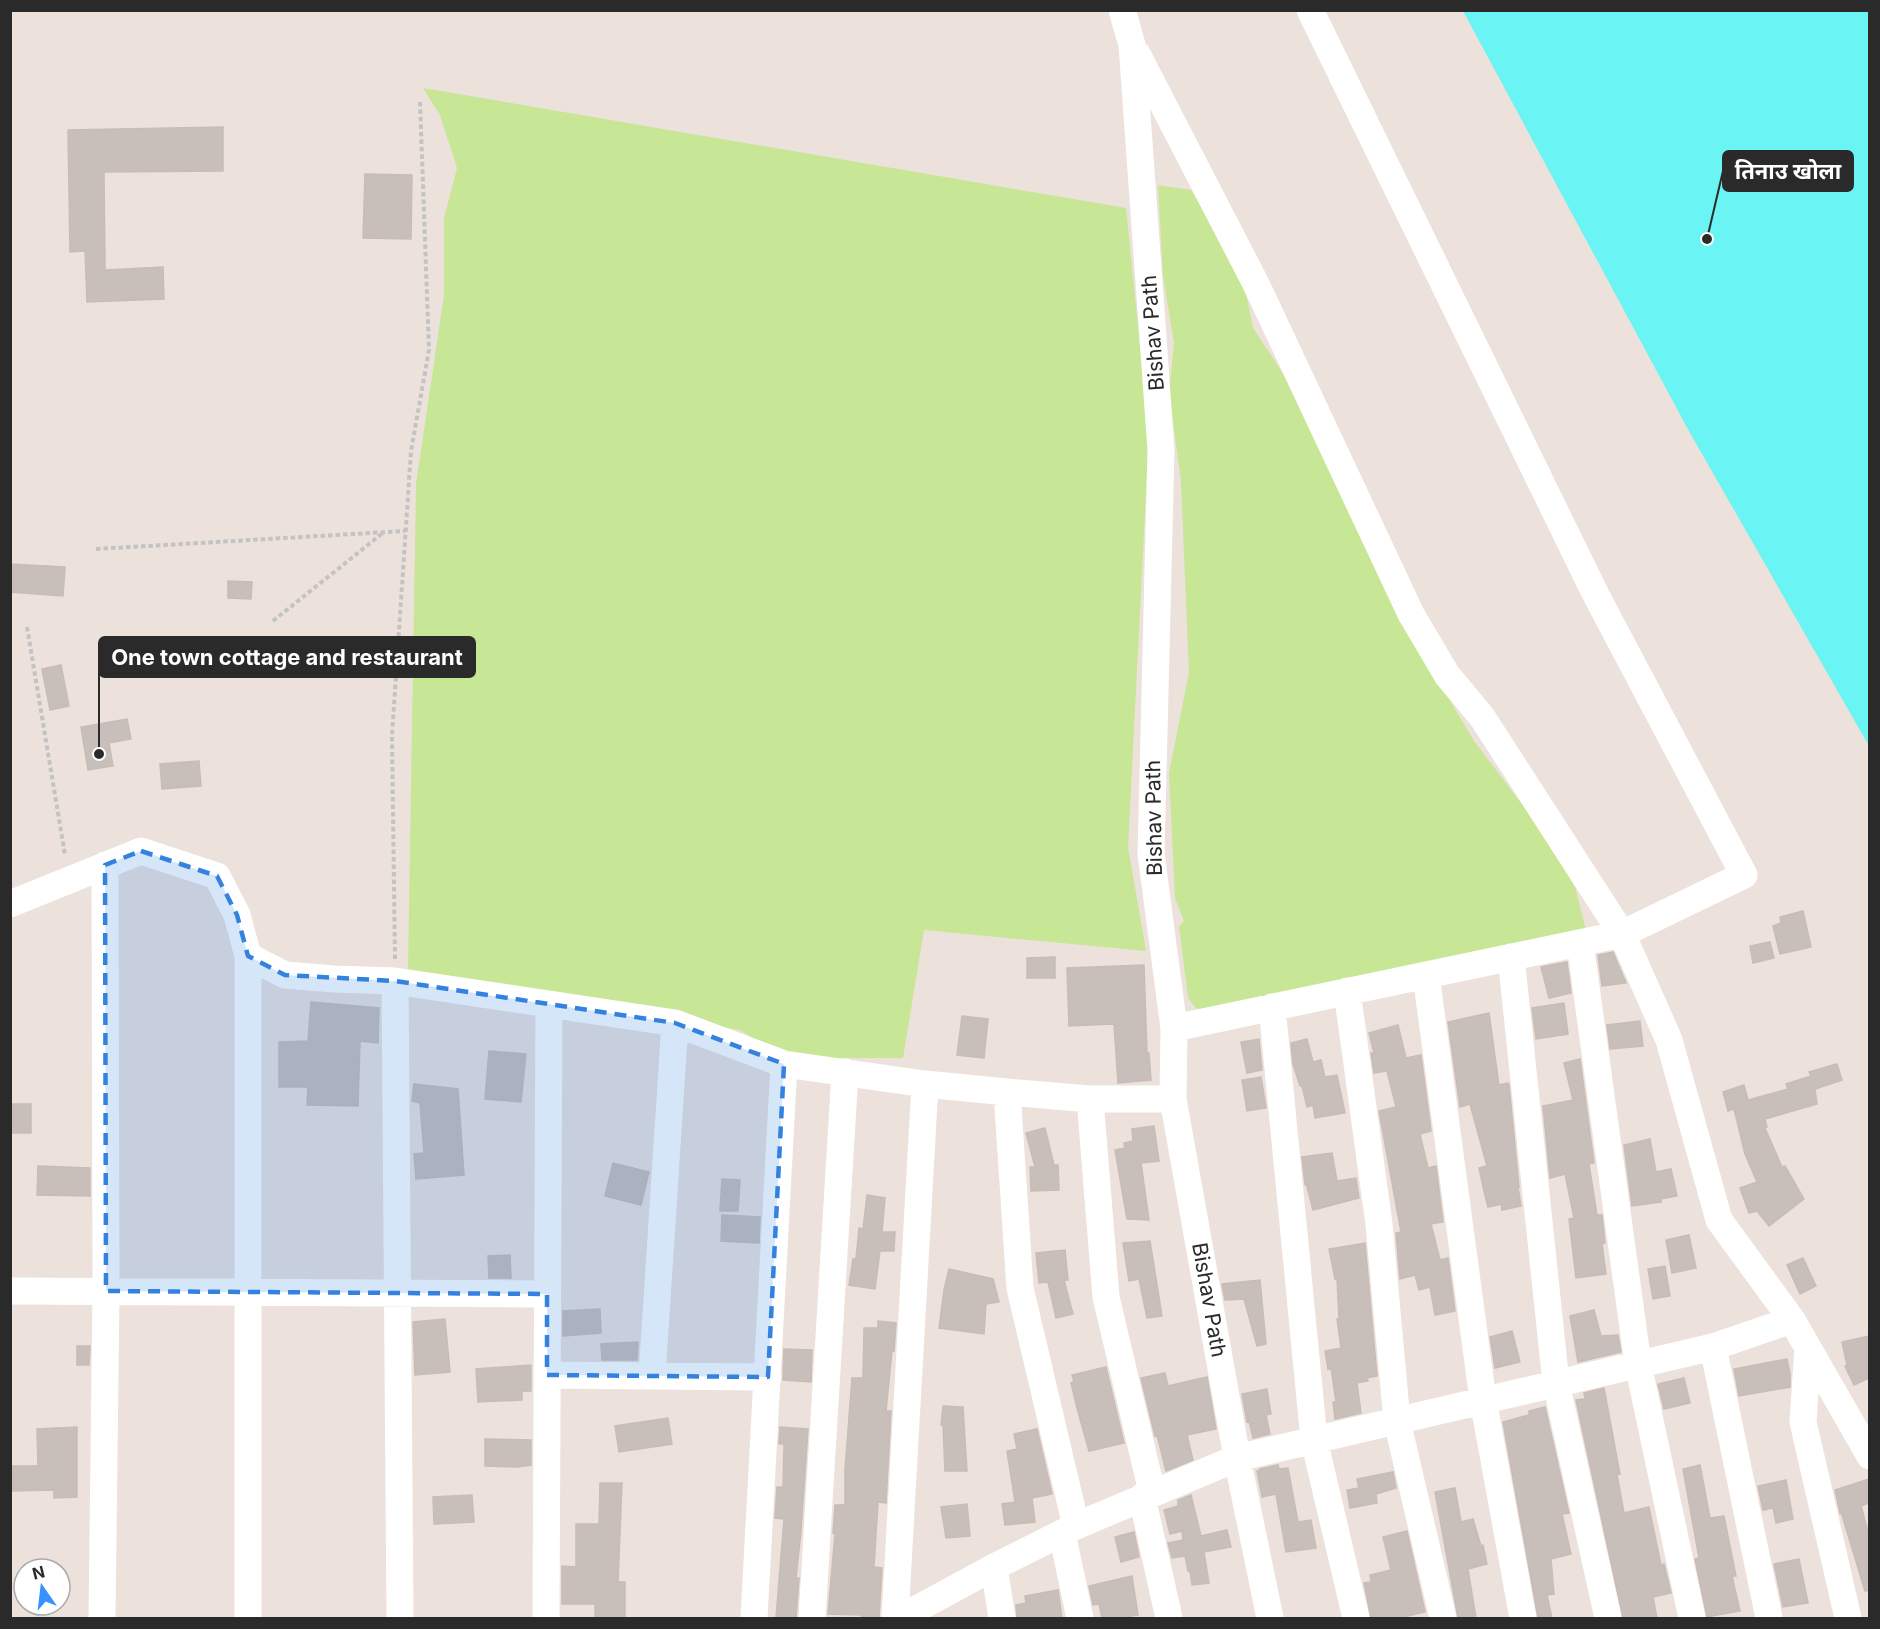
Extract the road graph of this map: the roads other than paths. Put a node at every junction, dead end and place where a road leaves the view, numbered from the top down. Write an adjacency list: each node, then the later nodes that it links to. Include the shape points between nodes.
1 (1122, 10): 3 (street, Bishav Path)
2 (1310, 10): 6 (street, via 1596,595 1744,875)
3 (1132, 45): 6 (street, via 1256,284 1411,614 1447,675 1482,717); 16 (street, Bishav Path, via 1161,450 1151,855)
4 (105, 865): 5 (street); 8 (street, via 141,851 217,876 237,915); 24 (street)
5 (10, 904)
6 (1622, 934): 7 (street); 28 (street, via 1669,1040 1719,1221)
7 (1580, 943): 9 (street); 31 (street)
8 (248, 956): 11 (street, via 285,975); 25 (street)
9 (1511, 957): 10 (street); 35 (street)
10 (1426, 975): 12 (street); 36 (street)
11 (395, 981): 13 (street); 26 (street)
12 (1347, 992): 14 (street); 37 (street, via 1379,1224)
13 (549, 1005): 15 (street); 27 (street)
14 (1272, 1007): 16 (street); 38 (street)
15 (675, 1023): 17 (street); 33 (street)
16 (1174, 1028): 22 (street, Bishav Path)
17 (784, 1064): 18 (street); 34 (street)
18 (845, 1072): 19 (street); 49 (street)
19 (925, 1084): 20 (street); 50 (street)
20 (1007, 1092): 21 (street); 42 (street, via 1020,1288)
21 (1090, 1099): 22 (street); 41 (street, via 1106,1297)
22 (1173, 1099): 40 (street, Bishav Path)
23 (10, 1291): 24 (street)
24 (105, 1292): 25 (street); 44 (street)
25 (248, 1292): 26 (street); 45 (street)
26 (397, 1293): 27 (street); 46 (street)
27 (548, 1294): 32 (street)
28 (1792, 1320): 29 (street); 30 (street)
29 (1713, 1347): 31 (street); 61 (street)
30 (1808, 1348): 39 (street); 62 (street, via 1803,1422)
31 (1638, 1364): 35 (street); 60 (street)
32 (547, 1375): 33 (street); 47 (street)
33 (652, 1376): 34 (street)
34 (768, 1377): 48 (street)
35 (1556, 1383): 36 (street); 59 (street)
36 (1483, 1400): 37 (street); 58 (street)
37 (1397, 1421): 38 (street); 57 (street)
38 (1314, 1440): 40 (street); 56 (street)
39 (1869, 1456)
40 (1237, 1458): 41 (street); 55 (street, Bishav Path)
41 (1147, 1495): 42 (street); 54 (street)
42 (1069, 1529): 43 (street); 53 (street)
43 (994, 1567): 51 (street); 52 (street)
44 (102, 1618)
45 (248, 1618)
46 (400, 1618)
47 (546, 1618)
48 (754, 1618)
49 (812, 1618)
50 (895, 1618)
51 (900, 1618)
52 (1002, 1618)
53 (1080, 1618)
54 (1169, 1618)
55 (1270, 1618)
56 (1356, 1618)
57 (1443, 1618)
58 (1523, 1618)
59 (1608, 1618)
60 (1692, 1618)
61 (1769, 1618)
62 (1848, 1618)

